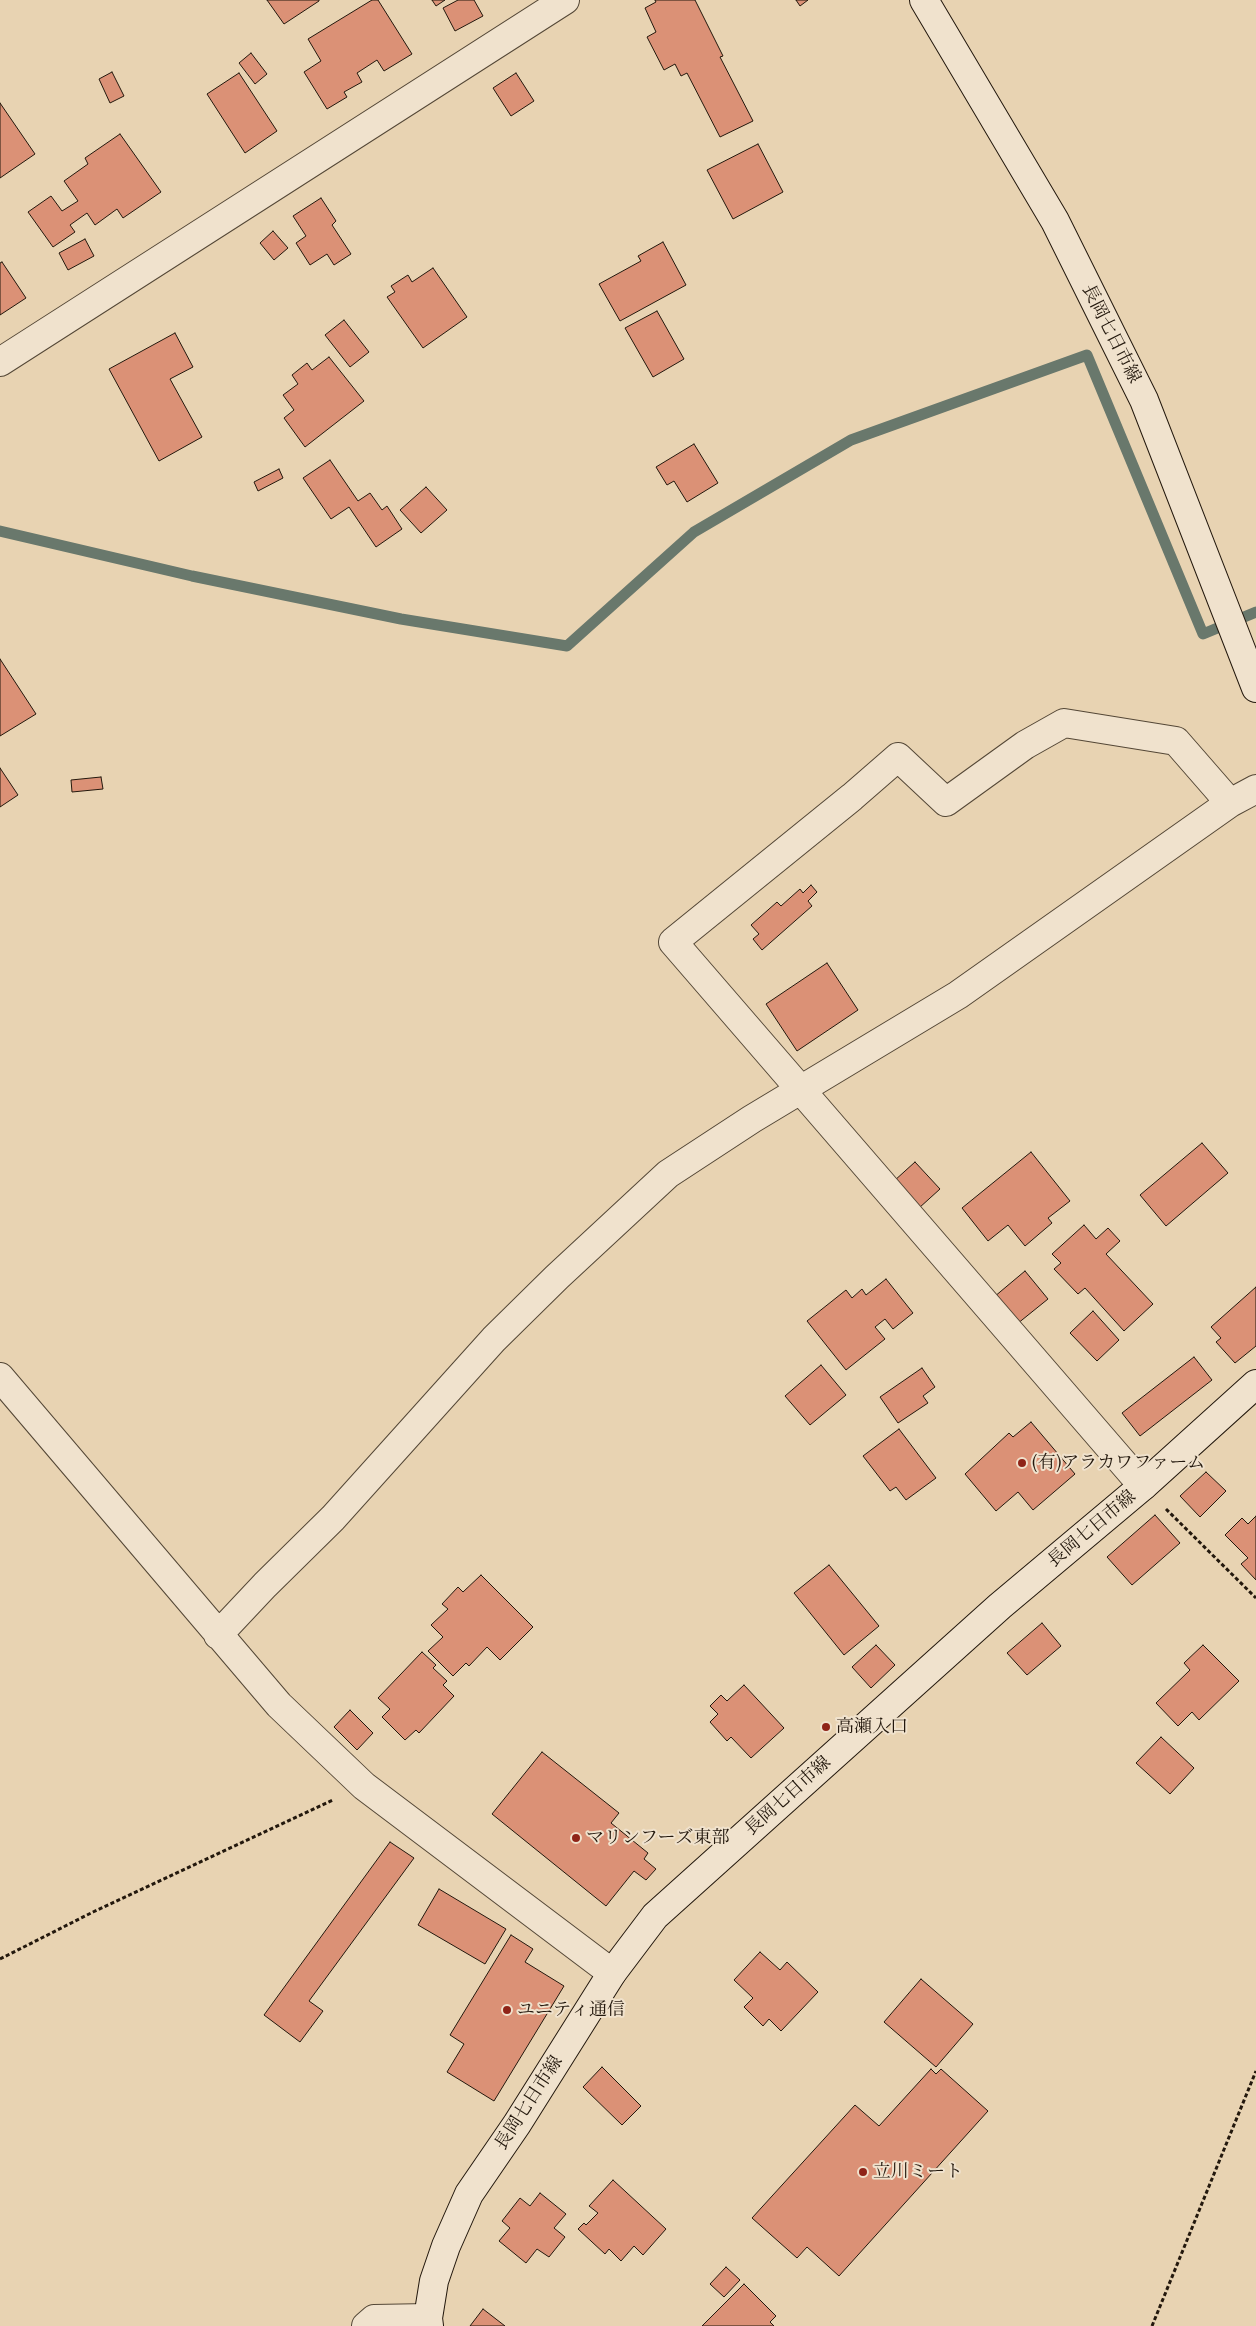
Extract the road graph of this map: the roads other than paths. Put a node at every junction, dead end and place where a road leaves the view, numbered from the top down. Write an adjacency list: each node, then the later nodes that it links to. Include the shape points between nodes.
1 (565, 0): 3 (street)
2 (924, 0): 4 (street, 長岡七日市線, via 1054,221 1144,400)
3 (0, 362)
4 (1256, 688)
5 (1256, 789): 6 (street)
6 (1230, 803): 7 (street, via 958,995); 7 (street, via 1176,741 1064,723 1025,744 946,802 898,757 673,942)
7 (800, 1091): 10 (street); 11 (street, via 668,1174 557,1277 494,1339 334,1518)
8 (0, 1377): 11 (street)
9 (1256, 1384): 10 (street, 長岡七日市線)
10 (1143, 1486): 12 (street, 長岡七日市線, via 1000,1606 656,1916)
11 (218, 1635): 12 (street, via 279,1705 364,1786)
12 (612, 1974): 13 (street, 長岡七日市線, via 469,2194 434,2281)
13 (428, 2322): 14 (street, via 374,2319)
14 (366, 2326)

